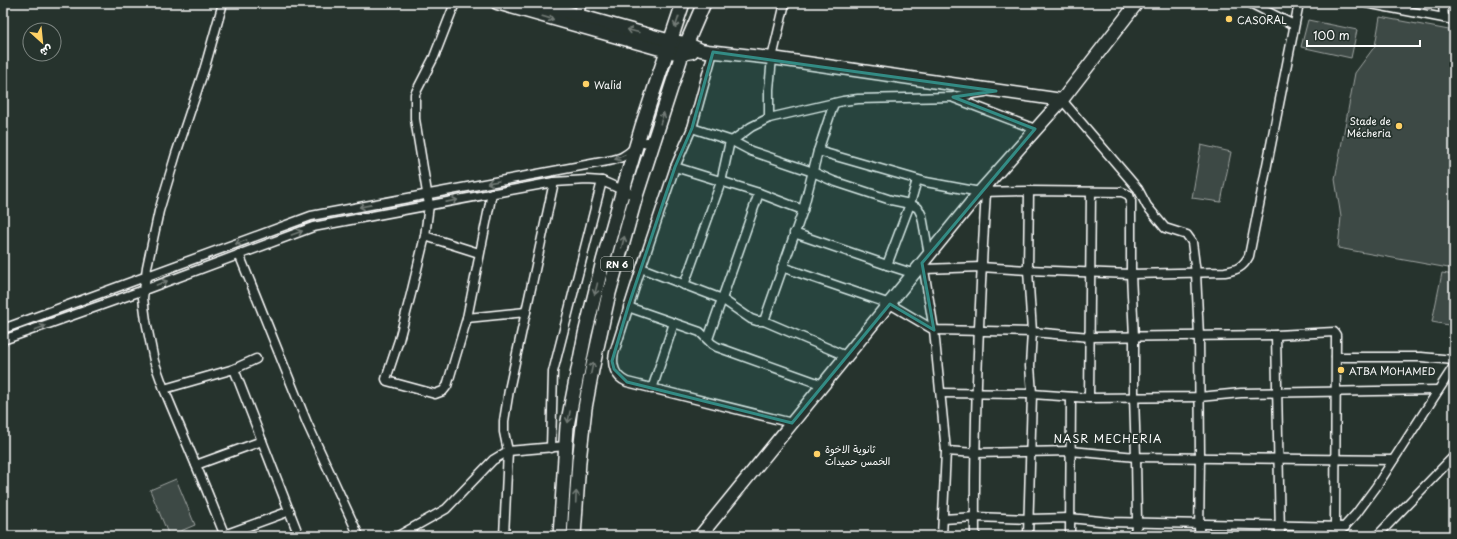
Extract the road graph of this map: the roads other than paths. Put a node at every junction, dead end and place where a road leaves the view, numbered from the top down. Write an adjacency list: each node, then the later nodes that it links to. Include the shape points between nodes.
1 (223, 3): 63 (street, via 158,211)
2 (456, 3): 45 (street, via 434,57 415,94 415,119)
3 (497, 3): 16 (main road, one-way to 16)
4 (534, 3): 16 (main road)
5 (582, 3): 16 (street)
6 (683, 3): 18 (main road, RN 6, one-way to 18)
7 (704, 3): 19 (main road, RN 6)
8 (785, 3): 21 (street)
9 (1137, 3): 24 (main road)
10 (1250, 3): 17 (street)
11 (1299, 3): 17 (street)
12 (1366, 3): 14 (street)
13 (1443, 3): 14 (street)
14 (1444, 18): 15 (street)
15 (1454, 20)
16 (577, 21): 18 (main road)
17 (1294, 25): 61 (street, via 1249,256 1241,267 1234,270)
18 (669, 46): 19 (main road); 31 (main road, RN 6)
19 (684, 49): 20 (main road); 30 (main road, RN 6, one-way to 19)
20 (707, 51): 21 (main road); 27 (street)
21 (772, 58): 22 (main road); 26 (street)
22 (996, 90): 23 (street); 24 (main road)
23 (953, 97): 25 (street, via 858,99); 28 (street)
24 (1062, 100): 28 (main road); 61 (street, via 1138,189 1160,223 1165,228 1190,238)
25 (834, 103): 26 (street); 32 (street)
26 (768, 118): 29 (street)
27 (692, 128): 29 (street); 33 (street)
28 (1035, 129): 41 (main road)
29 (731, 141): 34 (street, via 751,151); 38 (street)
30 (654, 142): 31 (street, via 645,141); 46 (main road, RN 6)
31 (637, 145): 39 (main road, RN 6); 45 (street, one-way to 45, via 622,157 613,160)
32 (818, 151): 34 (street); 35 (street)
33 (675, 167): 38 (street); 58 (street)
34 (813, 172): 47 (street, via 833,181); 49 (street)
35 (917, 180): 41 (street); 47 (street)
36 (602, 181): 37 (street); 39 (street); 105 (street, via 553,372)
37 (554, 182): 43 (street); 69 (street)
38 (721, 182): 44 (street); 64 (street)
39 (623, 190): 46 (street); 104 (main road, RN 6, one-way to 104, via 585,334 568,418)
40 (1029, 191): 41 (street); 42 (street); 59 (street)
41 (983, 192): 55 (main road); 56 (street)
42 (1091, 192): 60 (street); 62 (street, via 1122,192 1129,195)
43 (492, 193): 48 (street, one-way to 43); 52 (street)
44 (759, 193): 49 (street); 66 (street)
45 (428, 194): 48 (street); 63 (street, one-way to 63, via 311,216)
46 (636, 196): 134 (main road, RN 6, one-way to 46, via 579,460 592,370 609,293)
47 (910, 204): 54 (street); 55 (street, via 918,208 922,216)
48 (429, 205): 51 (street); 53 (street, one-way to 48, via 314,227)
49 (803, 210): 50 (street)
50 (794, 233): 54 (street); 57 (street)
51 (425, 236): 52 (street); 70 (street, via 387,381 435,394 443,391 447,386)
52 (479, 253): 70 (street)
53 (239, 254): 65 (street, one-way to 53); 130 (street, via 307,423)
54 (887, 265): 55 (street)
55 (923, 265): 56 (street); 67 (main road); 74 (street)
56 (981, 266): 59 (street); 75 (street)
57 (782, 267): 67 (street); 71 (street)
58 (641, 268): 64 (street); 68 (street)
59 (1028, 270): 60 (street); 76 (street)
60 (1090, 272): 62 (street); 80 (street)
61 (1196, 273): 62 (street); 78 (street)
62 (1131, 274): 79 (street)
63 (145, 278): 65 (street); 73 (street)
64 (684, 285): 66 (street)
65 (144, 290): 82 (street, one-way to 65); 90 (street, via 150,343)
66 (722, 299): 71 (street, via 751,319); 81 (street)
67 (890, 304): 74 (street); 83 (main road)
68 (628, 307): 72 (street); 91 (street, via 612,364 623,381)
69 (526, 312): 70 (street); 106 (street, via 504,421)
70 (467, 318)
71 (764, 321): 83 (street)
72 (674, 323): 81 (street, via 700,332); 91 (street)
73 (3, 330)
74 (934, 330): 75 (street); 94 (street)
75 (979, 331): 76 (street); 96 (street)
76 (1032, 332): 80 (street); 97 (street)
77 (1276, 335): 78 (street); 84 (street, via 1334,332); 95 (street)
78 (1199, 336): 79 (street); 99 (street)
79 (1134, 337): 80 (street); 98 (street)
80 (1090, 338): 101 (street)
81 (708, 339): 89 (street, via 716,347)
82 (3, 340)
83 (846, 356): 89 (main road)
84 (1336, 357): 86 (street, via 1421,356); 93 (street)
85 (256, 359): 88 (street)
86 (1454, 360)
87 (1454, 366): 92 (street)
88 (234, 369): 90 (street); 103 (street)
89 (823, 385): 102 (main road)
90 (164, 389): 117 (street)
91 (652, 389): 102 (street)
92 (1438, 390): 93 (street); 116 (street)
93 (1336, 392): 95 (street); 115 (street)
94 (941, 393): 96 (street); 107 (street)
95 (1278, 393): 99 (street); 114 (street)
96 (976, 394): 97 (street); 110 (street)
97 (1032, 394): 100 (street); 109 (street)
98 (1134, 396): 99 (street); 101 (street); 112 (street)
99 (1199, 396): 113 (street)
100 (1071, 397): 101 (street); 108 (street)
101 (1089, 398)
102 (792, 424): 135 (main road)
103 (262, 441): 117 (street); 118 (street)
104 (566, 446): 105 (street); 133 (main road, RN 6)
105 (551, 448): 106 (street)
106 (508, 451): 131 (street, via 493,460 446,509); 132 (street)
107 (946, 451): 110 (street); 121 (street)
108 (1071, 451): 109 (street); 112 (street); 120 (street)
109 (1030, 452): 110 (street); 122 (street)
110 (976, 453): 119 (street)
111 (1454, 456): 144 (street)
112 (1136, 457): 113 (street); 123 (street)
113 (1200, 458): 114 (street); 124 (street)
114 (1278, 459): 115 (street); 125 (street)
115 (1336, 460): 116 (street); 126 (street)
116 (1393, 460): 127 (street, via 1376,487)
117 (196, 465): 128 (street)
118 (290, 512): 128 (street); 129 (street)
119 (975, 518): 121 (street); 122 (street); 137 (street)
120 (1070, 518): 122 (street); 123 (street); 139 (street)
121 (943, 519): 136 (street)
122 (1029, 519): 138 (street)
123 (1137, 522): 124 (street); 140 (street)
124 (1200, 524): 125 (street); 141 (street)
125 (1279, 526): 126 (street); 142 (street)
126 (1335, 526): 127 (street)
127 (1345, 526): 143 (street)
128 (224, 536)
129 (299, 536)
130 (359, 536)
131 (398, 536)
132 (504, 536)
133 (560, 536)
134 (574, 536)
135 (700, 536)
136 (942, 536)
137 (975, 536)
138 (1028, 536)
139 (1070, 536)
140 (1134, 536)
141 (1199, 536)
142 (1280, 536)
143 (1336, 536)
144 (1377, 536)

